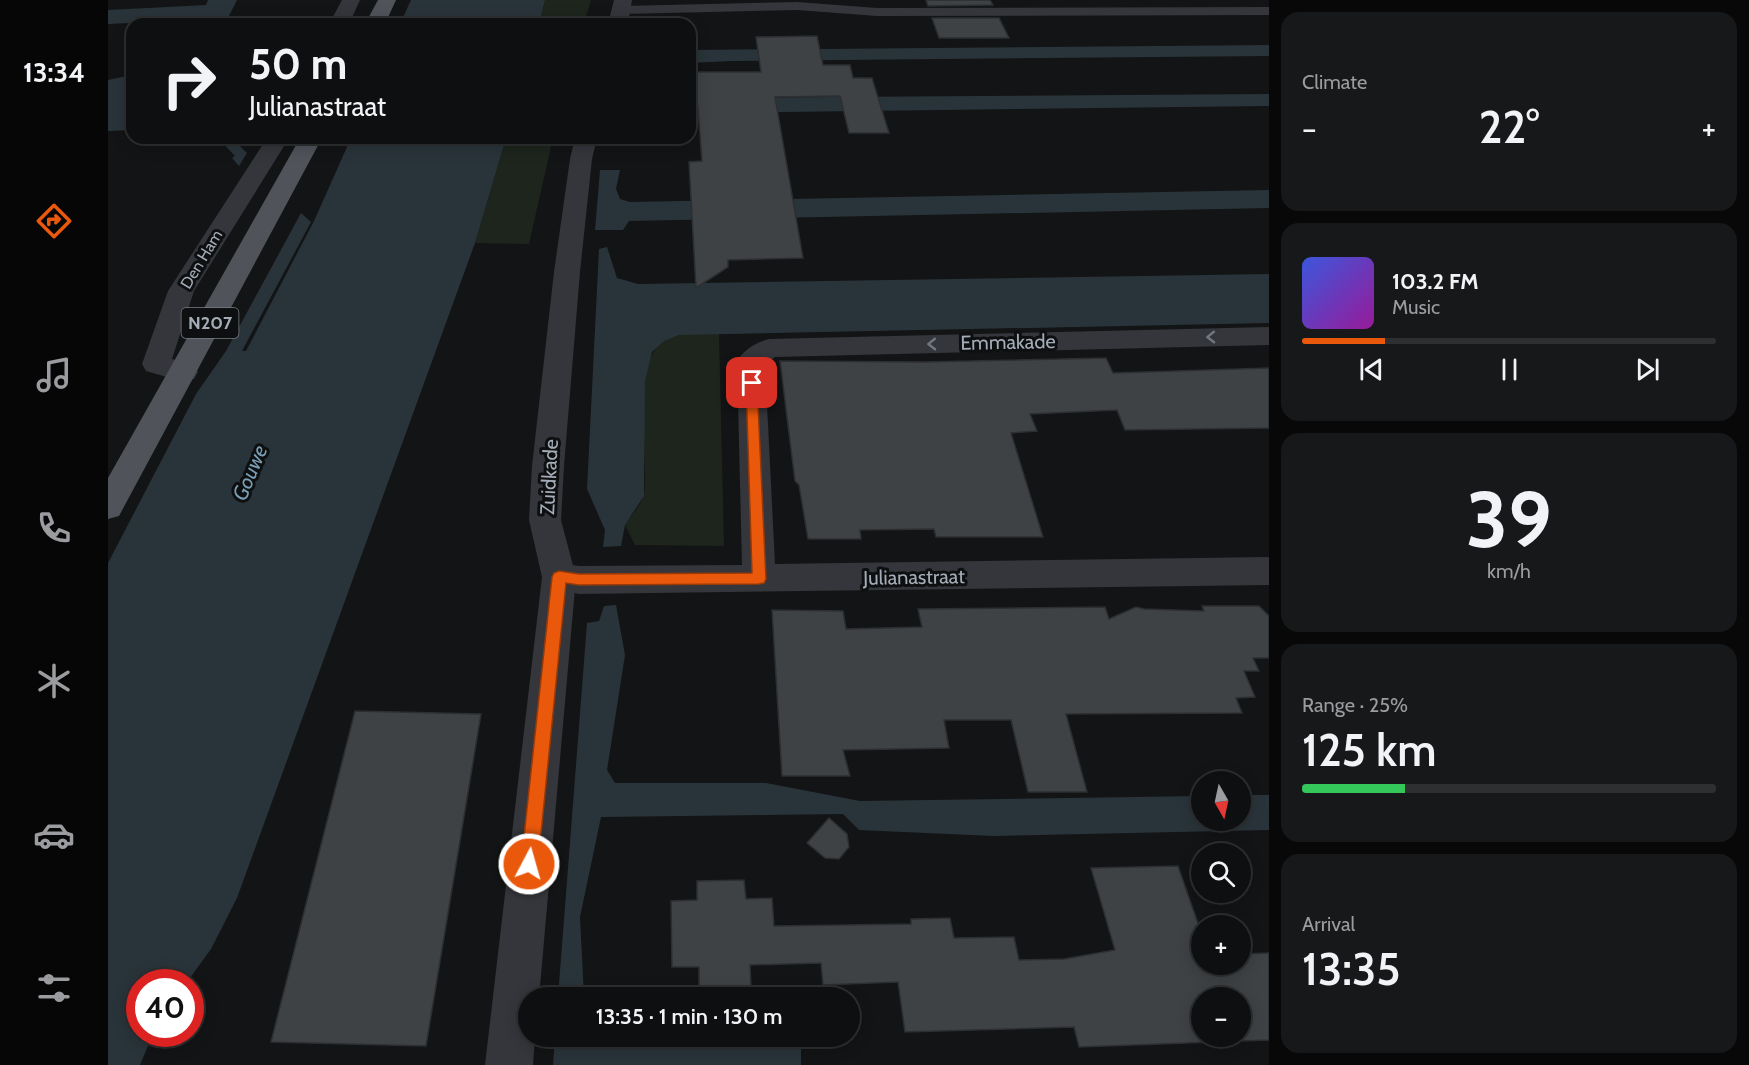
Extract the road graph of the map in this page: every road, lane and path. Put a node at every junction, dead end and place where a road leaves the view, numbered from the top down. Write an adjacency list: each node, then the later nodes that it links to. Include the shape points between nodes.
1 (351, 0): 5 (street)
2 (387, 0): 6 (main road)
3 (621, 11): 4 (lane, via 797,6 877,12)
4 (1269, 11)
5 (342, 18)
6 (378, 18)
7 (274, 144): 11 (street, Den Ham, via 181,291 156,364)
8 (308, 144): 11 (main road, Den Ham / N207)
9 (584, 144): 14 (street, Zuidkade, via 567,272 545,520)
10 (1269, 336): 15 (street, Emmakade, one-way to 15, via 769,348 751,361)
11 (184, 372): 12 (main road, Den Ham / N207)
12 (108, 507)
13 (1269, 572): 15 (street, Julianastraat)
14 (569, 578): 15 (street, Julianastraat); 16 (street, Zuidkade)
15 (759, 579)
16 (508, 1065)

